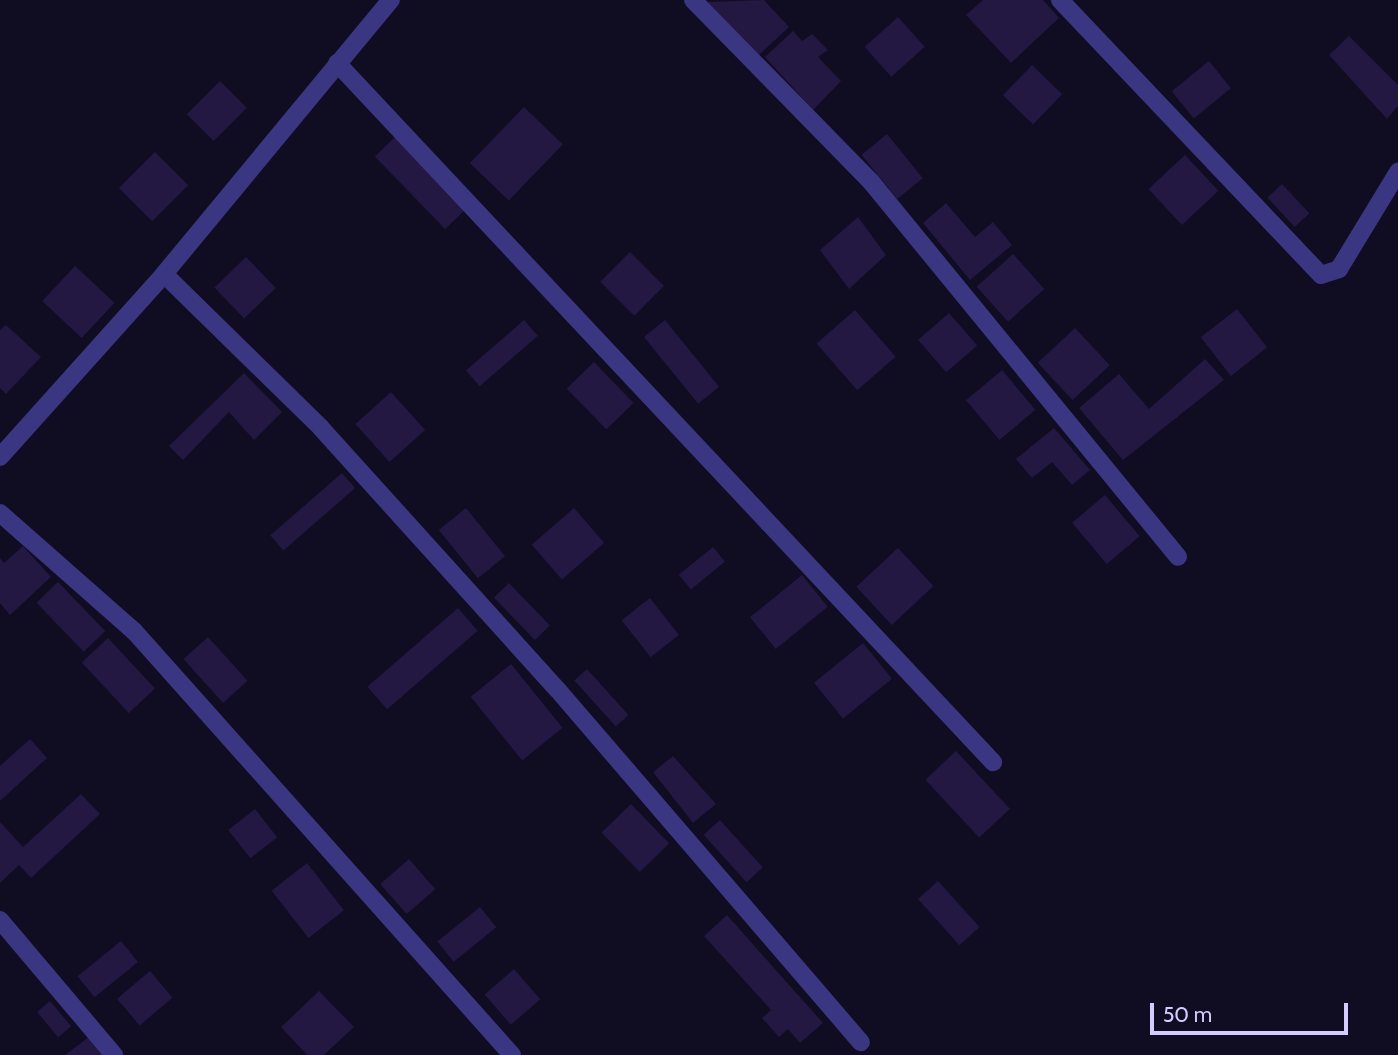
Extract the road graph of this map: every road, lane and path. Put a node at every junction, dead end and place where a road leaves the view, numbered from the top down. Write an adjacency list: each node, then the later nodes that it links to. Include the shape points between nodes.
1 (391, 0): 4 (street)
2 (693, 0): 9 (street, via 872,183)
3 (1060, 0): 5 (street, via 1321,275 1339,269)
4 (337, 63): 6 (street); 10 (street)
5 (1398, 172)
6 (164, 274): 7 (street); 12 (street, via 321,428 530,659)
7 (0, 457)
8 (0, 513): 14 (street, via 134,631)
9 (1178, 557)
10 (993, 762)
11 (0, 920): 13 (street)
12 (860, 1042)
13 (114, 1055)
14 (512, 1055)

